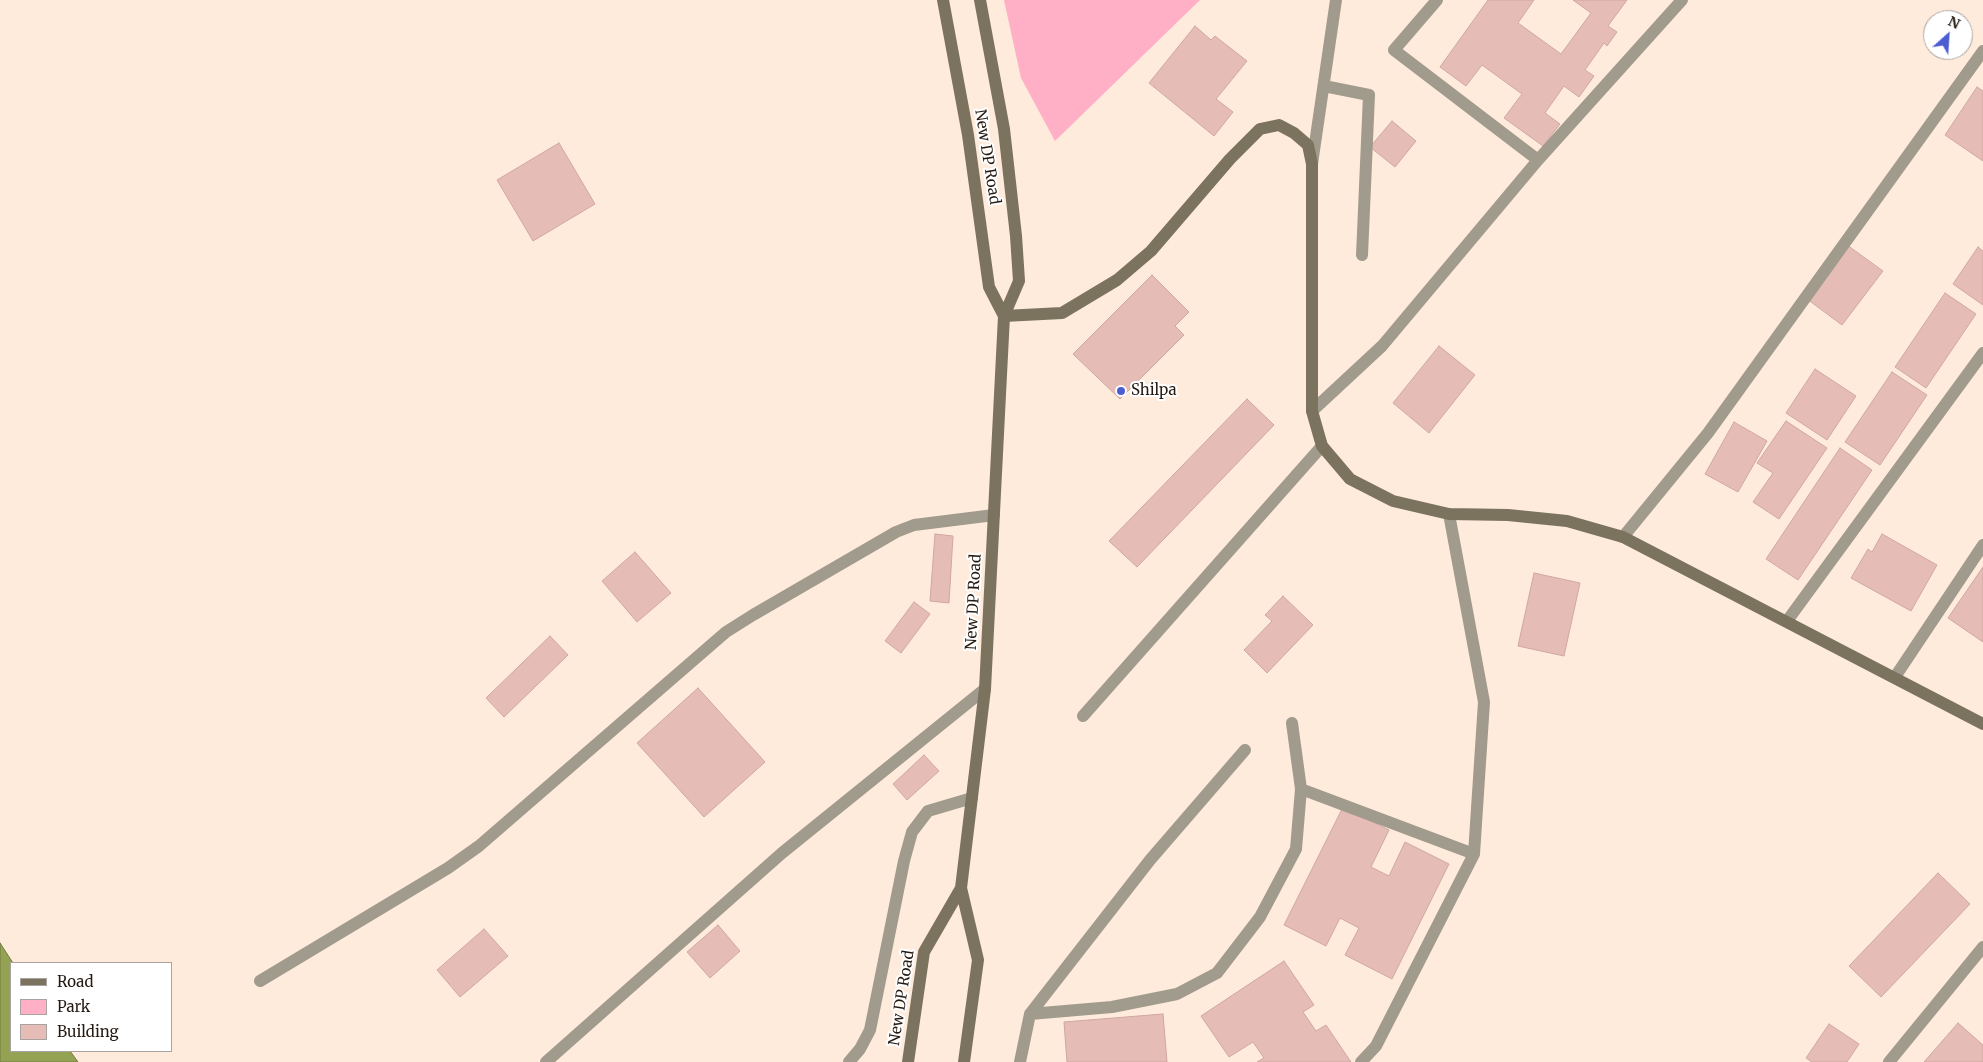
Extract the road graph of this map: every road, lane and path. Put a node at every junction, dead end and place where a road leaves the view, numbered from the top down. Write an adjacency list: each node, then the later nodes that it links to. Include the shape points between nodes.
1 (943, 0): 11 (main road, New DP Road, via 968,135 988,287)
2 (980, 0): 11 (main road, New DP Road, via 1004,129 1016,236 1019,282)
3 (1336, 0): 7 (street)
4 (1437, 0): 8 (street, via 1394,50)
5 (1682, 0): 8 (street)
6 (1983, 51): 17 (street, via 1708,433)
7 (1324, 86): 9 (street); 10 (street, via 1370,95)
8 (1538, 160): 13 (street, via 1382,346)
9 (1312, 164): 11 (main road, via 1308,144 1294,133 1279,125 1260,129 1151,251 1117,280 1062,313); 13 (main road)
10 (1362, 255)
11 (1004, 316): 15 (main road, New DP Road)
12 (1983, 353): 19 (street)
13 (1312, 411): 14 (main road)
14 (1322, 446): 16 (main road, via 1350,479 1393,501); 22 (street)
15 (994, 514): 21 (main road, New DP Road); 31 (street, via 914,525 896,532 753,614 726,632 479,846 448,868)
16 (1449, 514): 17 (main road, via 1567,521); 28 (street, via 1484,702)
17 (1624, 537): 19 (main road)
18 (1983, 545): 20 (street)
19 (1787, 621): 20 (main road)
20 (1895, 677): 24 (main road)
21 (985, 689): 27 (main road, New DP Road); 33 (street, via 782,853)
22 (1083, 716)
23 (1292, 723): 26 (street)
24 (1983, 724)
25 (1245, 750): 32 (street, via 1150,860)
26 (1301, 790): 28 (street); 32 (street, via 1296,850 1260,917 1217,973 1177,994 1112,1007)
27 (972, 798): 29 (main road, New DP Road); 34 (street, via 928,811 912,832 870,1030)
28 (1474, 854): 38 (street, via 1376,1046)
29 (961, 888): 35 (main road, New DP Road, via 924,952); 36 (main road, New DP Road, via 978,960)
30 (1983, 947): 39 (street)
31 (260, 980)
32 (1030, 1014): 37 (street)
33 (546, 1062)
34 (850, 1062)
35 (908, 1062)
36 (964, 1062)
37 (1020, 1062)
38 (1361, 1062)
39 (1889, 1062)

